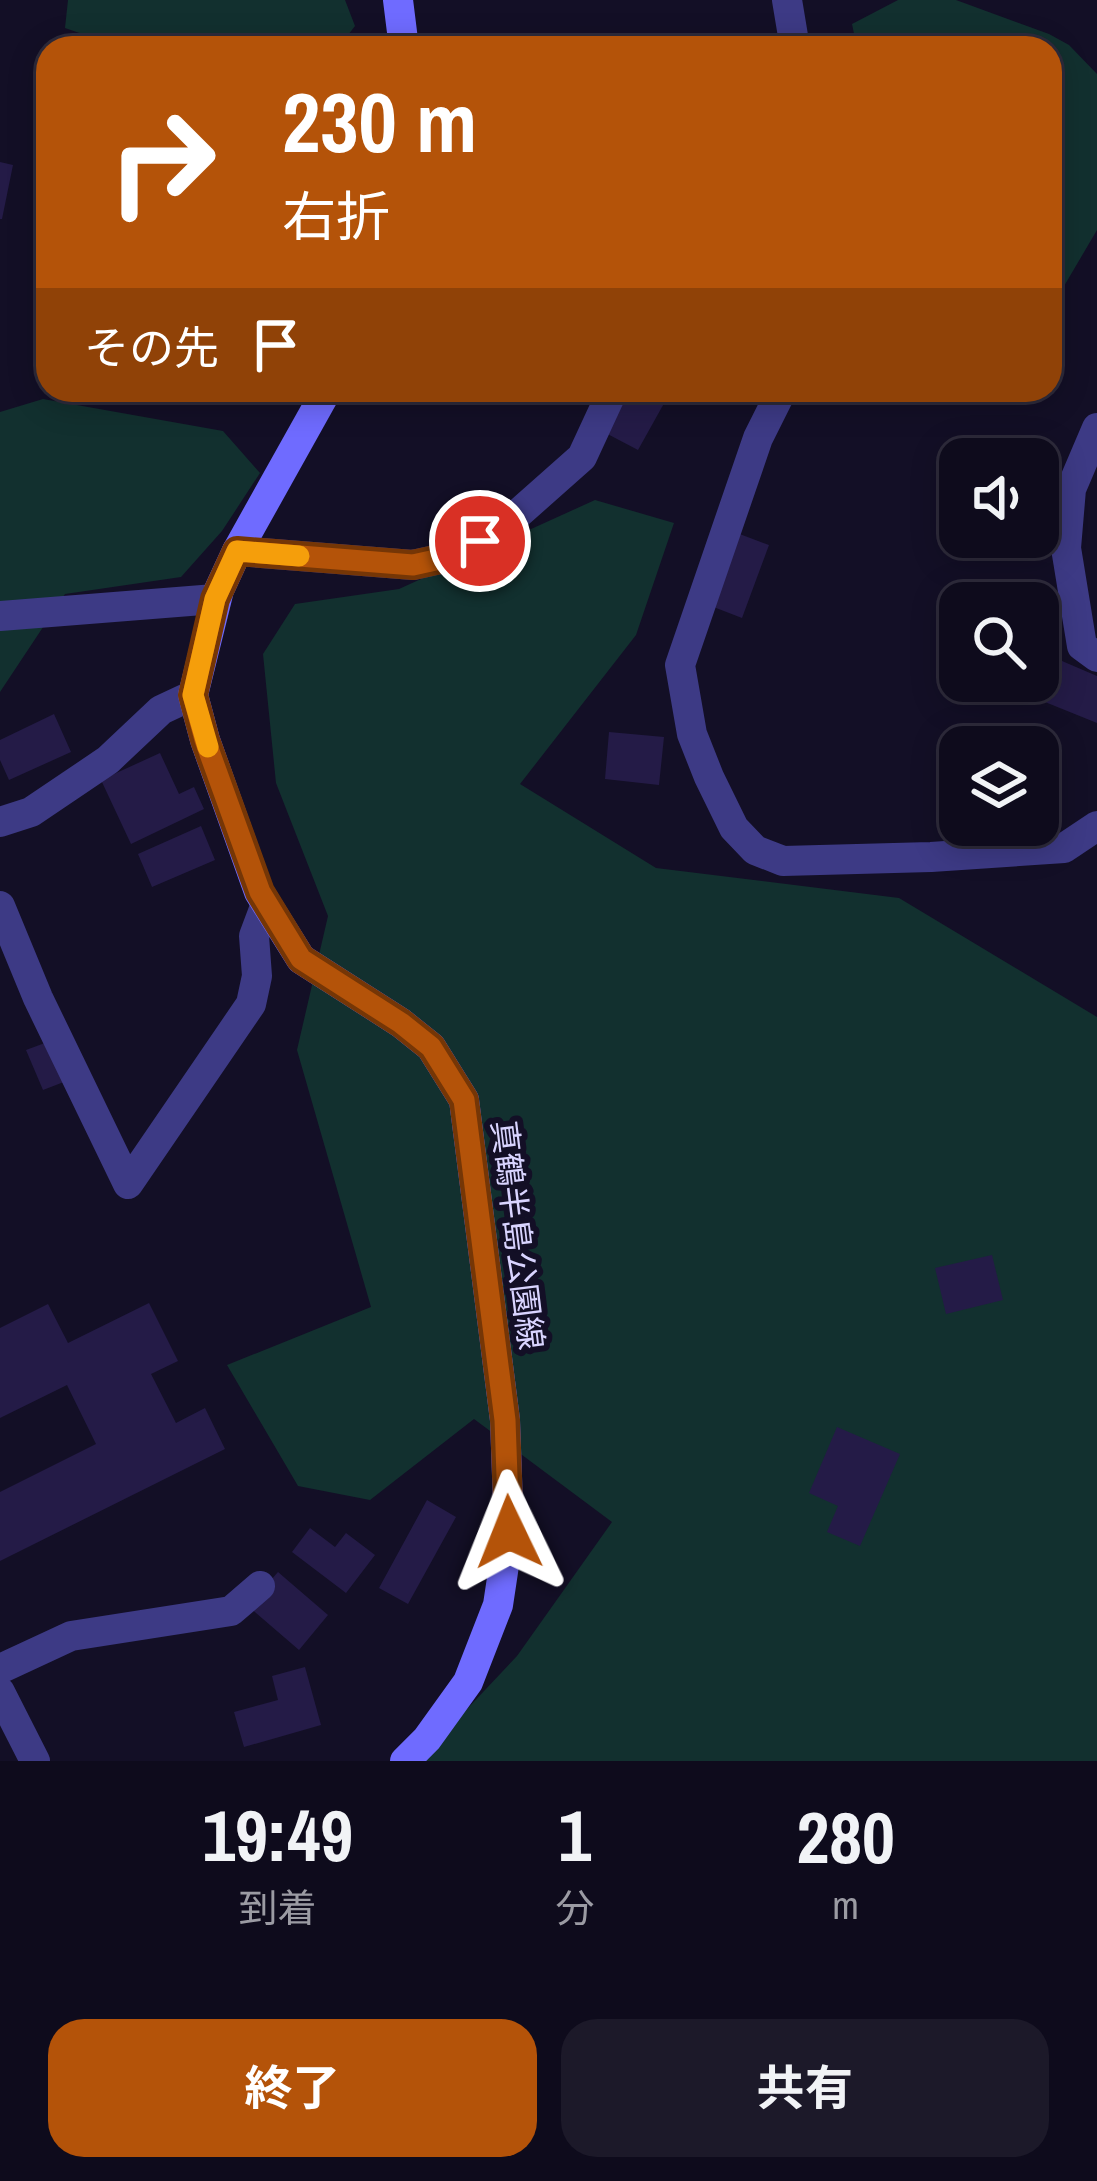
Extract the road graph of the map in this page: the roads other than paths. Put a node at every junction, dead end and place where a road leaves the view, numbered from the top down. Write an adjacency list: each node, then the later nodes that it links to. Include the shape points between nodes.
1 (398, 0): 3 (main road)
2 (788, 0): 4 (street)
3 (402, 36)
4 (793, 36)
5 (320, 402): 9 (main road, 真鶴半島公園線)
6 (608, 402): 9 (street, via 582,458 458,555 413,565)
7 (776, 402): 16 (street, via 680,665 692,734 734,828 755,850 783,861 1064,848)
8 (1097, 428): 10 (street, via 1071,489 1066,548)
9 (237, 551): 11 (main road, 真鶴半島公園線)
10 (1085, 589): 13 (street, via 1082,646)
11 (215, 599): 12 (street); 14 (main road, 真鶴半島公園線)
12 (0, 616)
13 (1097, 657)
14 (193, 695): 15 (street, via 161,710 108,760 31,812); 17 (main road, 真鶴半島公園線)
15 (0, 823)
16 (1097, 826)
17 (266, 904): 18 (street, via 254,936 251,1004 128,1184); 23 (main road, 真鶴半島公園線, via 301,959 431,1047 464,1100 505,1420 509,1532 498,1605 469,1682)
18 (0, 906)
19 (260, 1586): 20 (street, via 231,1611 70,1636)
20 (0, 1669)
21 (0, 1692): 22 (street)
22 (35, 1761)
23 (405, 1761)

